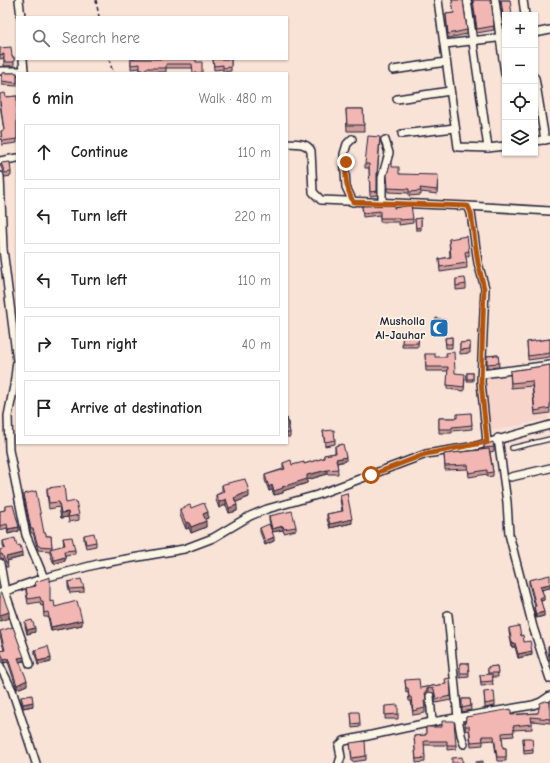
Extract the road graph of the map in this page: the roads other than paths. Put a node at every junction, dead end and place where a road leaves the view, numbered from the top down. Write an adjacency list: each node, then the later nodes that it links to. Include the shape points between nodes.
1 (19, 0): 7 (street)
2 (438, 0): 12 (street)
3 (467, 0): 11 (street)
4 (495, 0): 10 (street)
5 (523, 0): 6 (street)
6 (525, 12)
7 (21, 16)
8 (550, 30): 9 (street)
9 (538, 32)
10 (502, 37): 11 (street)
11 (473, 41): 12 (street); 28 (street)
12 (445, 44): 14 (street)
13 (23, 60): 17 (street)
14 (446, 62): 15 (street); 19 (street)
15 (393, 70)
16 (0, 71): 17 (street)
17 (24, 72)
18 (536, 84): 25 (street)
19 (450, 91): 20 (street); 21 (street)
20 (397, 98)
21 (455, 128): 22 (street); 28 (street, via 458,147)
22 (402, 134)
23 (352, 139): 32 (street, via 347,144 344,154 346,187)
24 (385, 140): 33 (street, via 389,154 382,178)
25 (547, 140)
26 (288, 143): 32 (street, via 309,147 313,192 318,198)
27 (502, 146): 28 (street)
28 (488, 148)
29 (16, 158): 30 (street)
30 (0, 161)
31 (0, 176): 36 (street, via 3,249)
32 (353, 202): 33 (street)
33 (382, 204): 34 (street)
34 (468, 206): 35 (street); 39 (street, via 484,288)
35 (550, 211)
36 (16, 352)
37 (550, 365): 39 (street)
38 (16, 369): 48 (street, via 8,416 9,450 26,535)
39 (482, 374): 43 (street)
40 (550, 425): 41 (street)
41 (498, 438): 43 (street); 53 (street, via 509,534 533,627)
42 (550, 440): 44 (lane)
43 (487, 442): 48 (street, via 426,454 317,495 268,509 250,516 212,538 184,549 105,562)
44 (512, 448)
45 (550, 468): 46 (street)
46 (511, 478)
47 (0, 563): 49 (street)
48 (44, 578): 49 (street)
49 (3, 593): 51 (street)
50 (448, 615): 56 (street)
51 (30, 664)
52 (0, 666): 59 (street, via 12,690)
53 (550, 679)
54 (430, 696): 57 (street)
55 (550, 696): 56 (street, via 533,705)
56 (458, 718): 57 (street); 58 (street)
57 (432, 722): 60 (street, via 344,741 340,746)
58 (464, 744)
59 (36, 763)
60 (339, 763)

